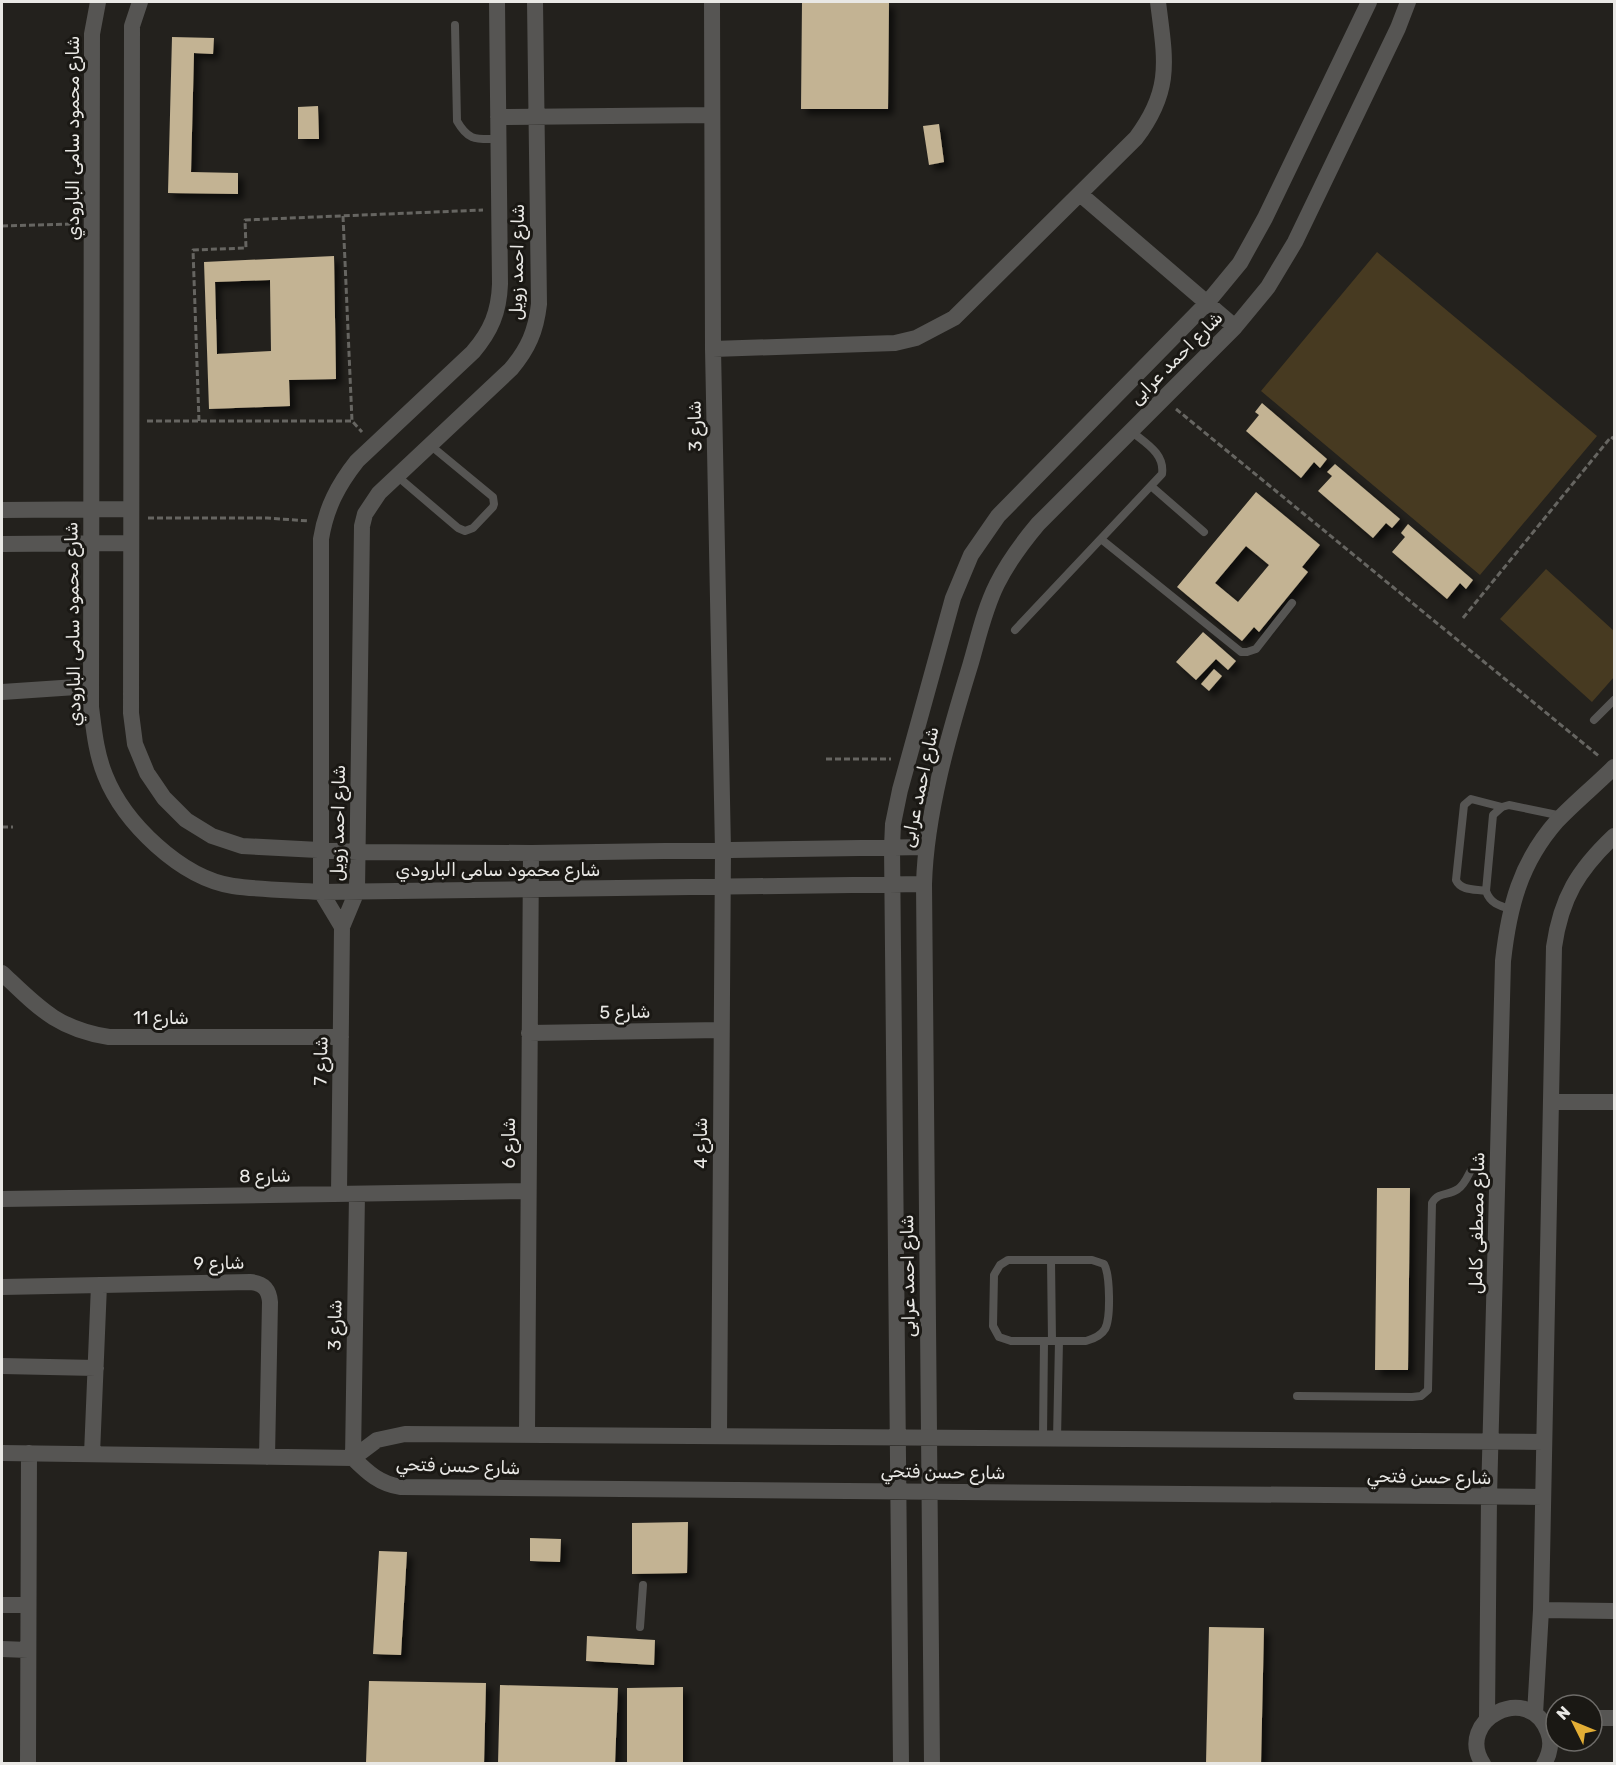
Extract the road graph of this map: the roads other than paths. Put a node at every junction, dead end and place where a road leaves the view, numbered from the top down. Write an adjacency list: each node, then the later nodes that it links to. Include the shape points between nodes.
1 (98, 2): 23 (street, شارع محمود سامى البارودي, via 92,34)
2 (140, 2): 24 (street, شارع محمود سامى البارودي, via 132,27)
3 (497, 2): 11 (street, شارع احمد زويل)
4 (535, 2): 12 (street, شارع احمد زويل)
5 (712, 2): 10 (street, شارع 3)
6 (1158, 2): 14 (street, via 1165,61 1158,102 1136,138)
7 (1369, 2): 15 (street, شارع احمد عرابى, via 1262,226 1240,263)
8 (1408, 2): 16 (street, شارع احمد عرابى, via 1295,242 1268,287)
9 (455, 25): 13 (lane, via 457,121 473,139)
10 (712, 115): 12 (street); 17 (street, شارع 3)
11 (498, 117): 12 (street); 13 (street, شارع احمد زويل)
12 (536, 117): 19 (street, شارع احمد زويل, via 537,322 511,369)
13 (499, 140): 42 (street, شارع احمد زويل, via 500,303 494,321 473,352 357,461 342,479 324,522)
14 (1080, 194): 15 (street); 17 (street, via 954,318 916,338 874,346)
15 (1207, 303): 16 (street); 40 (street, شارع احمد عرابى, via 998,516 984,535 952,598 908,759)
16 (1235, 327): 18 (street, شارع احمد عرابى)
17 (713, 349): 43 (street, شارع 3)
18 (1131, 431): 21 (lane, via 1161,458 1162,474); 41 (street, شارع احمد عرابى, via 1038,524 996,585 957,706)
19 (430, 445): 20 (street, شارع احمد زويل); 20 (lane, via 493,497 493,507 473,528 458,528)
20 (397, 476): 44 (street, شارع احمد زويل, via 371,503 362,526)
21 (1151, 486): 25 (lane); 26 (lane)
22 (2, 510): 23 (street)
23 (92, 510): 24 (street); 27 (street, شارع محمود سامى البارودي)
24 (131, 514): 28 (street, شارع محمود سامى البارودي)
25 (1204, 532)
26 (1101, 539): 30 (lane, via 1241,652 1256,649); 31 (lane)
27 (91, 543): 28 (street); 29 (street); 32 (street, شارع محمود سامى البارودي)
28 (131, 543): 42 (street, شارع محمود سامى البارودي, via 131,714 135,744 147,773 186,820 212,836 242,846)
29 (2, 544)
30 (1292, 603)
31 (1015, 630)
32 (91, 686): 33 (street); 52 (street, شارع محمود سامى البارودي, via 95,742 105,775 121,806 143,833 198,874 231,886)
33 (2, 692)
34 (1614, 700): 35 (lane)
35 (1594, 720)
36 (1614, 767): 38 (street, شارع مصطفى كامل)
37 (1502, 807): 38 (lane); 51 (lane, via 1493,814); 51 (lane, via 1471,799 1464,805 1456,880 1464,888)
38 (1562, 816): 53 (street, شارع مصطفى كامل, via 1534,852 1517,886)
39 (1614, 836): 59 (street, via 1576,879 1558,923 1554,947)
40 (892, 847): 41 (street, شارع محمود سامى البارودي); 43 (street, شارع محمود سامى البارودي); 46 (street, شارع احمد عرابى)
41 (926, 847): 47 (street, شارع احمد عرابى)
42 (321, 850): 44 (street, شارع محمود سامى البارودي); 52 (street, شارع احمد زويل)
43 (723, 850): 45 (street, شارع محمود سامى البارودي); 48 (street, شارع 4)
44 (357, 852): 45 (street, شارع محمود سامى البارودي); 50 (street, شارع احمد زويل)
45 (531, 853): 49 (street, شارع 6)
46 (892, 884): 47 (street, شارع محمود سامى البارودي); 48 (street, شارع محمود سامى البارودي); 75 (street, شارع احمد عرابى)
47 (924, 884): 76 (street, شارع احمد عرابى)
48 (722, 887): 49 (street, شارع محمود سامى البارودي); 56 (street, شارع 4)
49 (530, 890): 50 (street, شارع محمود سامى البارودي); 57 (street, شارع 6)
50 (357, 891): 52 (street, شارع محمود سامى البارودي); 54 (street, شارع احمد زويل)
51 (1486, 891): 53 (lane, via 1495,904)
52 (321, 892): 54 (street, شارع احمد زويل)
53 (1511, 909): 78 (street, شارع مصطفى كامل, via 1503,961)
54 (342, 927): 58 (street, شارع 7)
55 (2, 973): 58 (street, شارع 11, via 52,1018 89,1034)
56 (721, 1030): 57 (street, شارع 5); 74 (street, شارع 4)
57 (530, 1033): 62 (street, شارع 6)
58 (341, 1037): 63 (street, شارع 7)
59 (1551, 1102): 60 (street); 79 (street)
60 (1614, 1102)
61 (1470, 1172): 72 (lane, via 1459,1188 1440,1194 1432,1203 1428,1390 1412,1397)
62 (528, 1191): 64 (street, شارع 8); 73 (street, شارع 6)
63 (339, 1194): 64 (street, شارع 8); 65 (street, شارع 8)
64 (357, 1194): 84 (street, شارع 3)
65 (2, 1199)
66 (1052, 1260): 69 (lane); 69 (lane, via 1104,1264 1108,1276 1108,1322 1105,1330 1093,1339); 69 (lane, via 1008,1260 1000,1265 994,1275 993,1326 1005,1340)
67 (99, 1285): 68 (street, شارع 9); 71 (street); 83 (street, شارع 9, via 250,1282 265,1287 270,1302)
68 (2, 1287)
69 (1052, 1341): 77 (lane); 77 (lane)
70 (2, 1366): 71 (street)
71 (96, 1368): 82 (street)
72 (1297, 1396)
73 (527, 1434): 74 (street, شارع حسن فتحي); 84 (street, شارع حسن فتحي, via 395,1434 369,1445)
74 (719, 1436): 75 (street, شارع حسن فتحي)
75 (897, 1437): 76 (street, شارع حسن فتحي); 85 (street, شارع احمد عرابى)
76 (929, 1438): 77 (street, شارع حسن فتحي); 86 (street, شارع احمد عرابى)
77 (1050, 1439): 78 (street, شارع حسن فتحي)
78 (1491, 1442): 79 (street, شارع حسن فتحي); 87 (street, شارع مصطفى كامل)
79 (1544, 1442): 88 (street)
80 (2, 1453): 81 (street)
81 (28, 1453): 82 (street); 91 (street)
82 (92, 1454): 83 (street)
83 (267, 1456): 84 (street)
84 (353, 1458): 85 (street, شارع حسن فتحي, via 374,1478 401,1487)
85 (898, 1491): 86 (street, شارع حسن فتحي); 101 (street, شارع احمد عرابى)
86 (930, 1492): 87 (street, شارع حسن فتحي); 102 (street, شارع احمد عرابى)
87 (1489, 1497): 88 (street, شارع حسن فتحي); 99 (street, شارع مصطفى كامل)
88 (1543, 1497): 92 (street)
89 (643, 1585): 94 (lane)
90 (2, 1605): 91 (street)
91 (28, 1605): 96 (street)
92 (1541, 1610): 93 (street); 97 (street)
93 (1614, 1611)
94 (640, 1627)
95 (2, 1649): 96 (street)
96 (28, 1650): 100 (street)
97 (1537, 1716): 98 (street); 99 (street, via 1516,1707 1496,1712); 104 (street, via 1550,1737)
98 (1544, 1716)
99 (1487, 1719): 103 (street, شارع مصطفى كامل, via 1478,1738)
100 (28, 1764)
101 (901, 1764)
102 (932, 1764)
103 (1483, 1764)
104 (1544, 1764)

